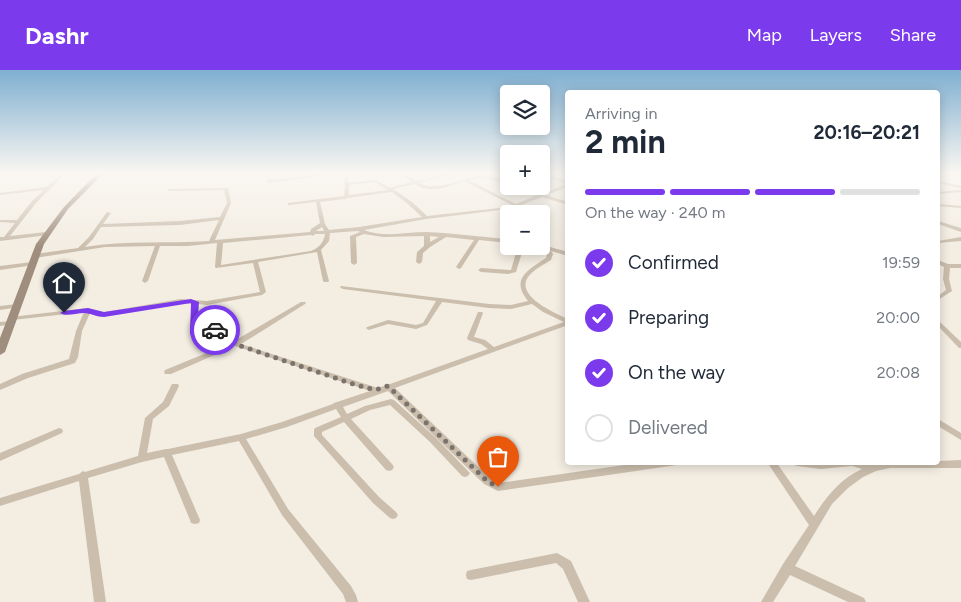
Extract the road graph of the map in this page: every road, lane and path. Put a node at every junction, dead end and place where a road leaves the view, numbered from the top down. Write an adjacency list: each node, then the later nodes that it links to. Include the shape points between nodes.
1 (40, 198): 21 (street)
2 (76, 198): 28 (main road)
3 (227, 198): 18 (street)
4 (346, 198): 9 (street)
5 (402, 198): 19 (street)
6 (502, 198): 12 (street)
7 (537, 198): 13 (street)
8 (547, 198): 10 (street)
9 (318, 201): 11 (street); 23 (street)
10 (565, 203)
11 (290, 204)
12 (515, 205)
13 (519, 205)
14 (940, 205): 15 (street)
15 (961, 207)
16 (500, 210): 19 (street)
17 (109, 213): 24 (street)
18 (221, 218): 24 (street); 37 (street)
19 (426, 218): 26 (street)
20 (0, 221): 21 (street)
21 (19, 222): 32 (street)
22 (940, 223): 25 (street)
23 (323, 224): 27 (street); 29 (street, via 313,230)
24 (99, 226): 41 (street)
25 (960, 228)
26 (362, 231): 27 (street); 30 (street, via 392,235); 50 (street, via 353,236)
27 (328, 233): 29 (street); 43 (street, via 325,245)
28 (46, 234): 32 (street); 47 (main road)
29 (313, 234): 36 (street)
30 (427, 234): 31 (street); 40 (street)
31 (446, 235): 33 (street); 40 (street)
32 (3, 239)
33 (477, 239): 34 (street); 54 (street)
34 (500, 240)
35 (960, 240): 38 (street)
36 (220, 241): 37 (street); 48 (street, via 218,266)
37 (211, 242): 39 (street)
38 (940, 242)
39 (158, 244): 41 (street); 58 (street)
40 (427, 246): 49 (street, via 420,252)
41 (80, 248): 47 (street)
42 (550, 249): 44 (street)
43 (319, 250): 48 (street); 57 (street)
44 (565, 253)
45 (518, 255): 56 (street, via 514,270)
46 (550, 255): 63 (street, via 522,282 526,296)
47 (33, 260): 55 (street); 65 (main road)
48 (255, 261): 62 (street, via 263,293 208,303)
49 (419, 262)
50 (354, 263)
51 (940, 263): 52 (street)
52 (947, 266): 53 (street); 60 (street, via 949,291)
53 (961, 266)
54 (459, 267)
55 (0, 268)
56 (482, 270)
57 (326, 280)
58 (145, 281)
59 (343, 287): 61 (street)
60 (940, 297)
61 (440, 300): 63 (street, via 504,308); 74 (street, via 421,326 388,322)
62 (195, 302): 67 (street, via 181,301 104,314); 76 (street, via 193,332 227,329)
63 (533, 302): 70 (street)
64 (303, 303): 76 (street)
65 (17, 306): 66 (street); 69 (main road)
66 (0, 308)
67 (88, 310): 69 (street); 83 (street, via 72,361)
68 (480, 313): 78 (street, via 470,338)
69 (12, 320): 72 (street); 79 (main road)
70 (565, 320)
71 (565, 323): 78 (street)
72 (0, 324)
73 (940, 325): 75 (street)
74 (369, 328)
75 (958, 341): 77 (street)
76 (235, 344): 80 (street); 84 (street)
77 (961, 346)
78 (492, 349): 82 (street)
79 (0, 352)
80 (168, 372)
81 (175, 386): 93 (street, via 166,404 149,418)
82 (388, 386): 84 (street); 96 (street, via 487,481 498,487)
83 (0, 387)
84 (375, 390): 85 (street)
85 (336, 405): 86 (street); 89 (street)
86 (346, 418): 100 (street); 102 (street, via 391,402); 105 (street, via 323,426 318,430 318,436)
87 (940, 423): 90 (street)
88 (60, 431): 92 (street)
89 (241, 437): 91 (street); 111 (street, via 285,512 347,590)
90 (961, 437)
91 (166, 452): 93 (street); 106 (street)
92 (0, 457)
93 (142, 458): 103 (street)
94 (940, 464): 95 (street)
95 (961, 464)
96 (653, 465)
97 (774, 465): 107 (street)
98 (859, 465): 101 (street)
99 (890, 465): 101 (street)
100 (389, 467)
101 (870, 468): 107 (street, via 836,493)
102 (465, 473)
103 (83, 475): 104 (street); 110 (street)
104 (0, 502)
105 (393, 515)
106 (195, 520)
107 (815, 525): 108 (street)
108 (787, 568): 113 (street); 114 (street)
109 (471, 575): 112 (street, via 556,558 568,565)
110 (100, 602)
111 (352, 602)
112 (584, 602)
113 (768, 602)
114 (860, 602)

